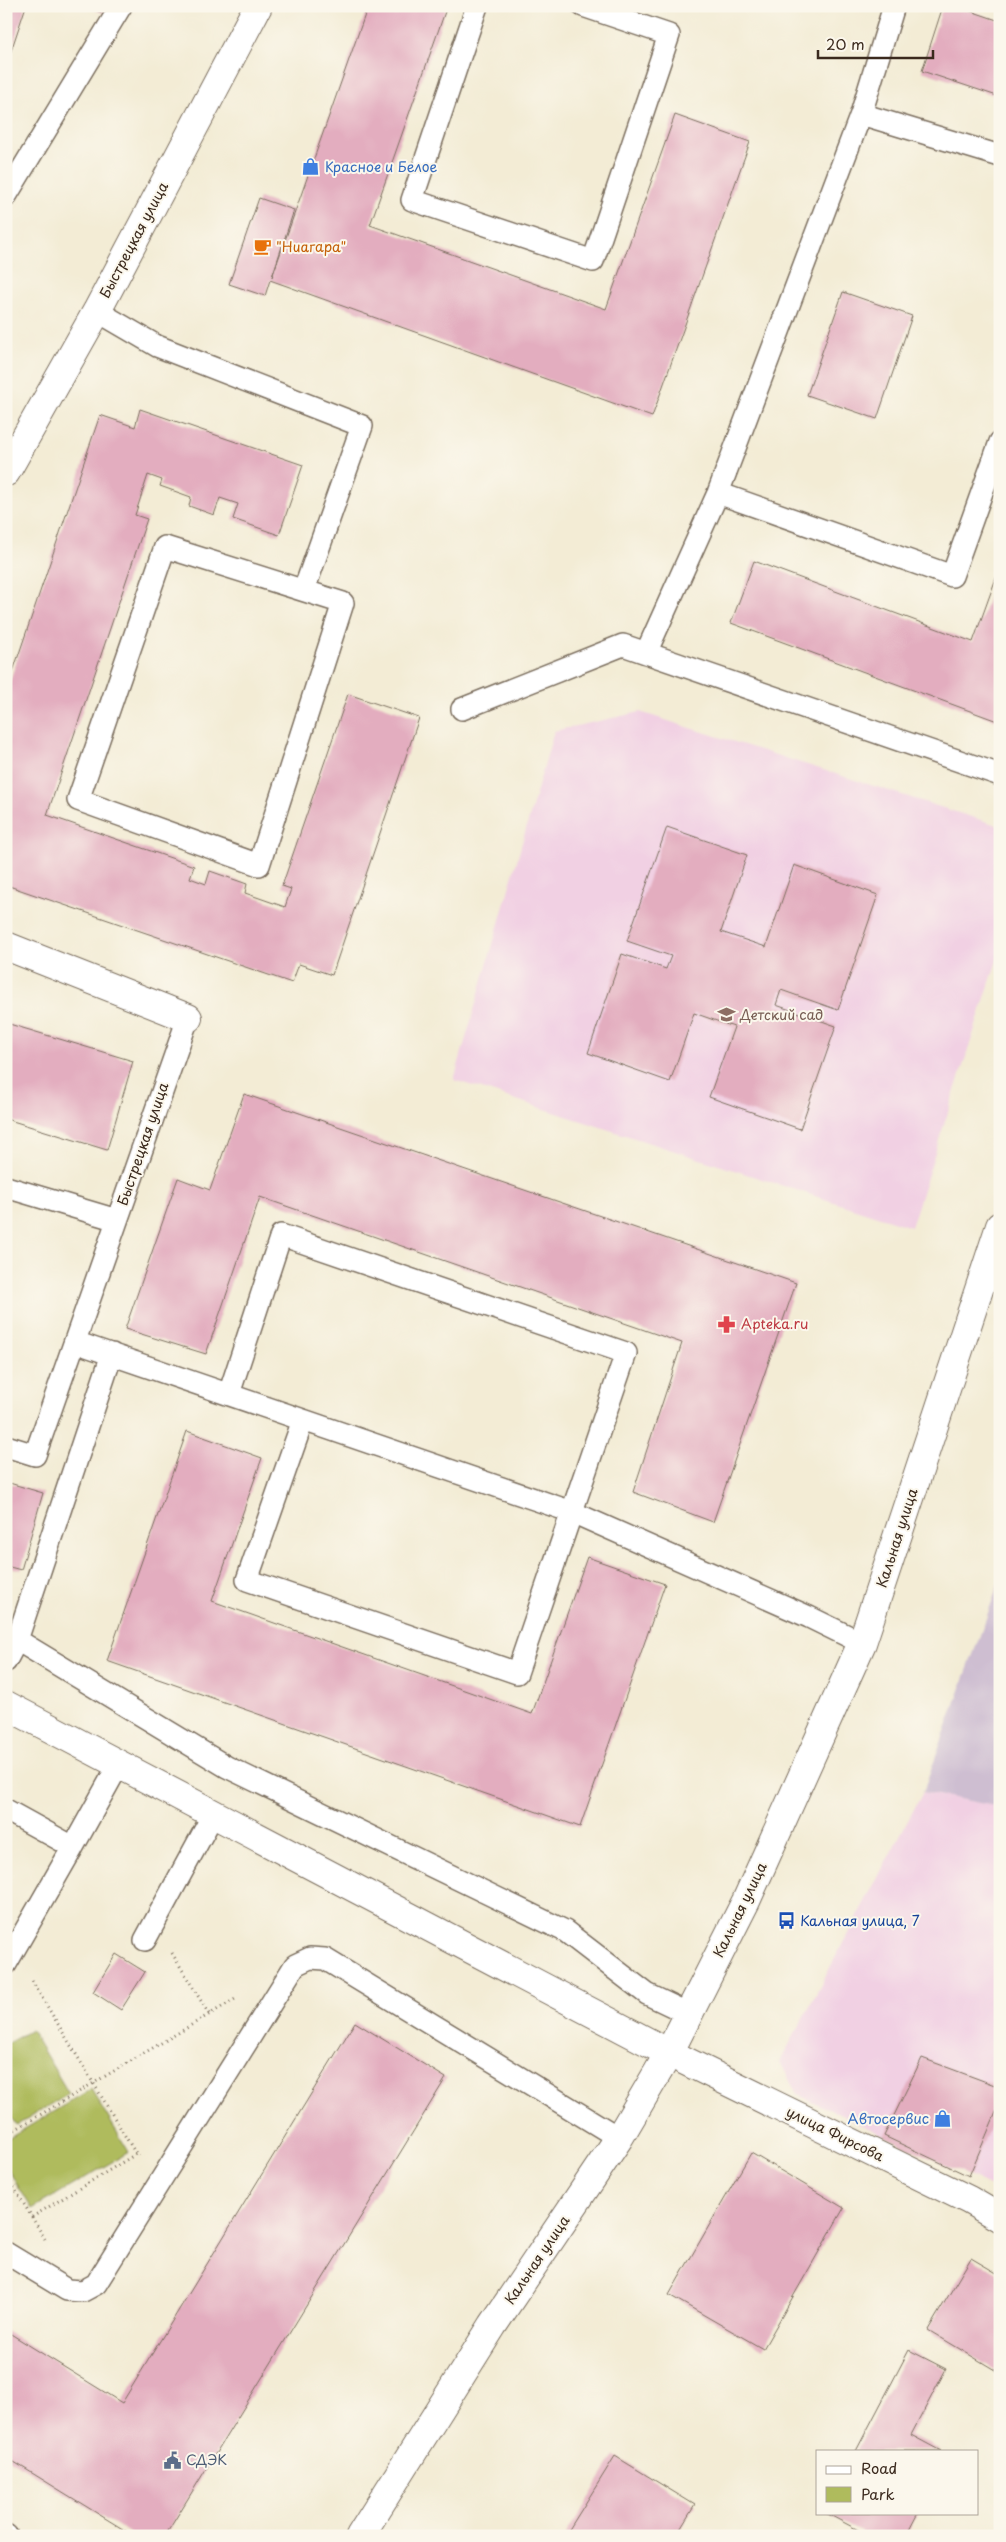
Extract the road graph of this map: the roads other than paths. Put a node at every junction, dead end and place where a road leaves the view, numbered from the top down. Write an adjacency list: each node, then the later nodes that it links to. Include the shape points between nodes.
1 (120, 6): 9 (lane)
2 (258, 6): 10 (street, Быстрецкая улица)
3 (477, 6): 6 (lane, via 412,200 594,261 669,35)
4 (584, 6): 6 (lane)
5 (894, 6): 7 (lane)
6 (621, 12)
7 (862, 114): 8 (lane); 13 (lane)
8 (1000, 156)
9 (6, 196)
10 (97, 311): 12 (street, Быстрецкая улица); 14 (lane, via 157,346 362,426)
11 (1000, 442): 13 (lane, via 952,576)
12 (6, 472)
13 (718, 493): 15 (lane)
14 (304, 590): 14 (lane, via 165,547 78,800 259,864 343,603)
15 (646, 653): 16 (lane, via 623,645); 17 (lane)
16 (462, 709)
17 (1000, 775)
18 (6, 946): 19 (street, Быстрецкая улица)
19 (188, 1018): 21 (lane, Быстрецкая улица)
20 (6, 1187): 21 (lane)
21 (117, 1220): 23 (lane, Быстрецкая улица)
22 (1000, 1226): 30 (street, Кальная улица)
23 (75, 1342): 24 (lane); 27 (lane, Быстрецкая улица, via 35,1455)
24 (112, 1354): 25 (lane); 29 (lane)
25 (230, 1394): 26 (lane); 28 (lane, via 281,1235 626,1352)
26 (303, 1420): 28 (lane); 28 (lane, via 248,1580 516,1673)
27 (6, 1446)
28 (572, 1512): 30 (lane, via 809,1617)
29 (17, 1640): 31 (lane); 39 (lane, via 227,1767 565,1931 647,1994)
30 (862, 1644): 39 (street, Кальная улица, via 746,1901)
31 (6, 1661)
32 (6, 1705): 33 (street, улица Фирсова)
33 (119, 1764): 35 (street, улица Фирсова); 36 (lane)
34 (6, 1810): 36 (lane)
35 (214, 1813): 37 (lane); 40 (street, улица Фирсова)
36 (73, 1847): 38 (lane)
37 (149, 1931)
38 (10, 1957)
39 (689, 2014): 40 (street, Кальная улица)
40 (669, 2052): 41 (street, Кальная улица); 42 (street, улица Фирсова)
41 (619, 2138): 43 (lane, via 325,1959 310,1958 294,1965 96,2284 83,2291 67,2290); 44 (street, Кальная улица, via 494,2325)
42 (1000, 2218)
43 (6, 2253)
44 (360, 2536)

